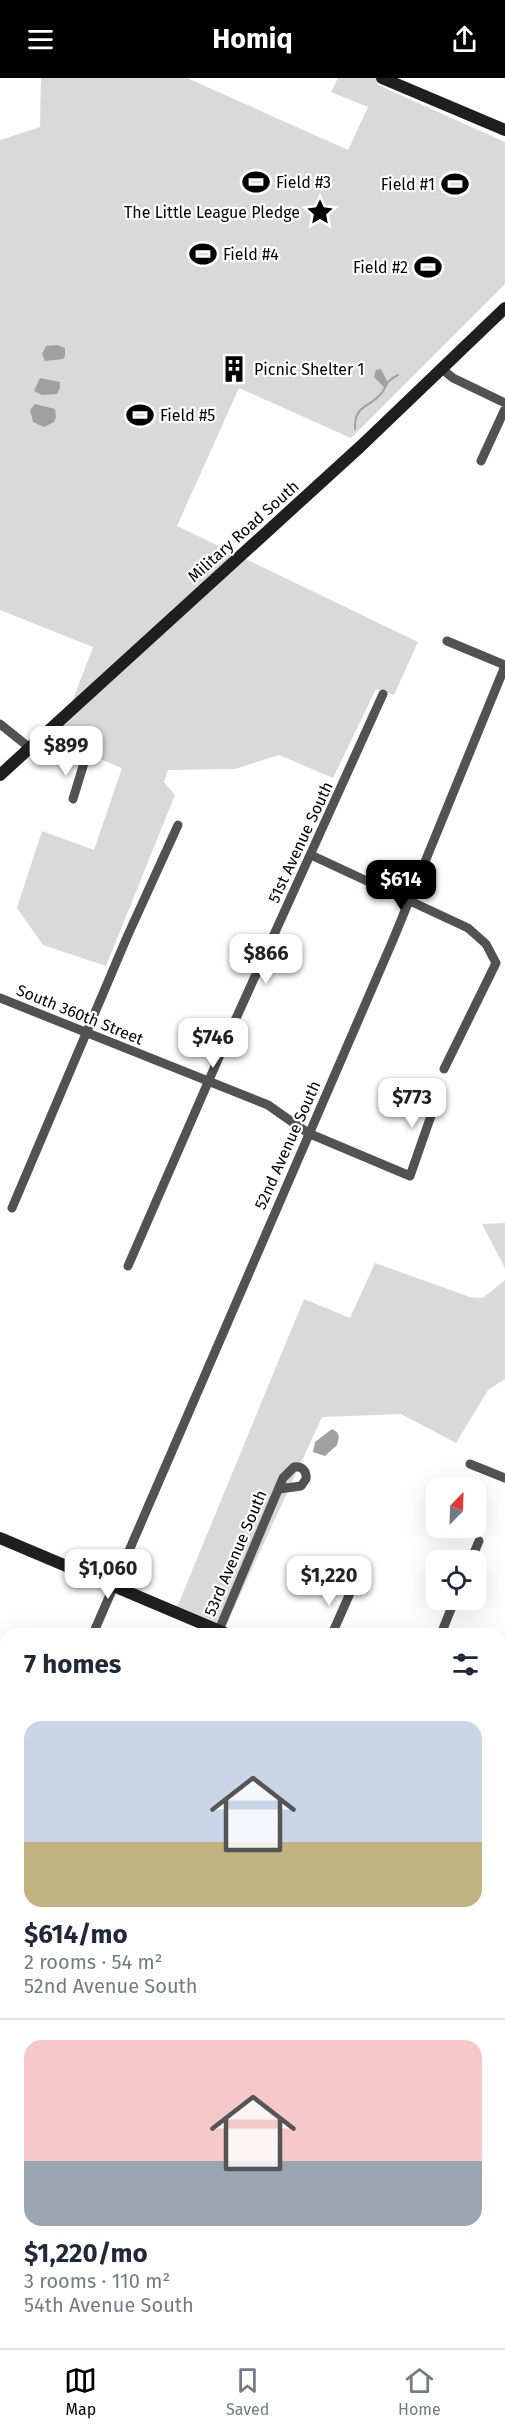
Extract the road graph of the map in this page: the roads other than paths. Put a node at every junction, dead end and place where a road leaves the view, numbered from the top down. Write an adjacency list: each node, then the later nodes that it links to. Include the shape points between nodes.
1 (382, 78): 2 (main road)
2 (505, 130)
3 (505, 308): 4 (main road, Military Road South)
4 (442, 369): 5 (street); 12 (main road, Military Road South)
5 (505, 403)
6 (505, 409): 7 (street)
7 (481, 461)
8 (447, 641): 9 (street)
9 (505, 666): 17 (street, 52nd Avenue South)
10 (383, 694): 16 (street, 51st Avenue South)
11 (0, 724): 12 (street)
12 (33, 745): 13 (main road, Military Road South); 14 (street, via 84,763)
13 (0, 776)
14 (74, 799)
15 (178, 825): 19 (street)
16 (311, 855): 17 (street); 21 (street, 51st Avenue South)
17 (410, 900): 20 (street, via 468,928 486,944 496,963); 23 (street, 52nd Avenue South)
18 (0, 998): 19 (street, South 360th Street)
19 (86, 1033): 21 (street, South 360th Street); 24 (street)
20 (444, 1069)
21 (209, 1082): 23 (street, South 360th Street, via 268,1105); 25 (street, 51st Avenue South)
22 (440, 1090): 23 (street, South 360th Street, via 410,1176)
23 (308, 1133): 32 (street, 52nd Avenue South)
24 (12, 1208)
25 (128, 1266)
26 (470, 1464): 27 (street)
27 (505, 1478)
28 (279, 1489): 37 (street, 53rd Avenue South)
29 (0, 1538): 32 (main road)
30 (479, 1542): 31 (street)
31 (475, 1550)
32 (114, 1586): 35 (street, 52nd Avenue South); 36 (main road)
33 (351, 1591): 38 (street)
34 (451, 1610): 39 (street)
35 (96, 1628)
36 (214, 1628)
37 (225, 1628)
38 (335, 1628)
39 (443, 1628)

